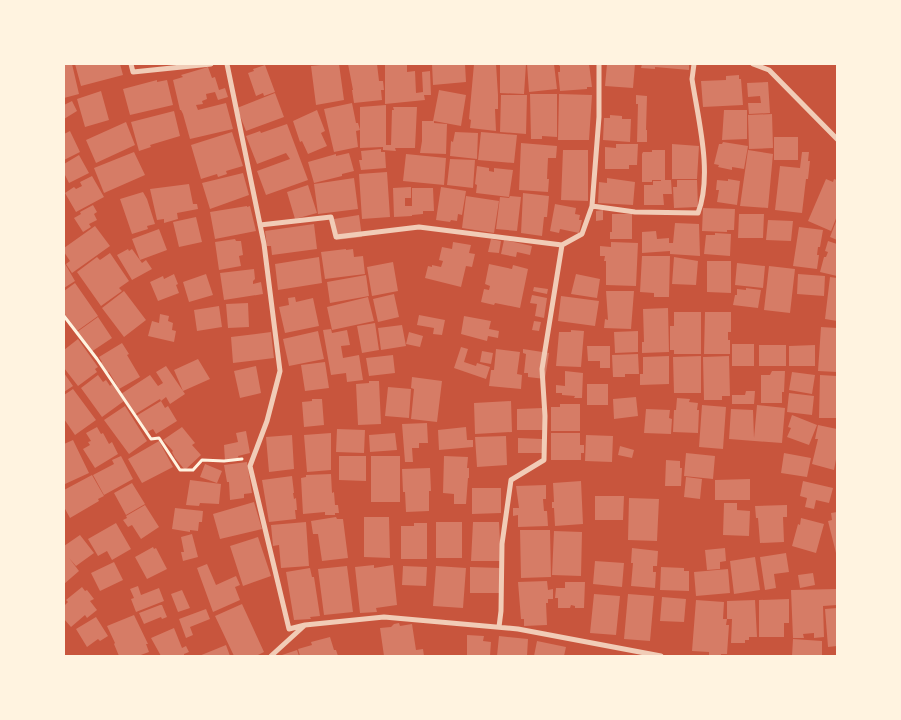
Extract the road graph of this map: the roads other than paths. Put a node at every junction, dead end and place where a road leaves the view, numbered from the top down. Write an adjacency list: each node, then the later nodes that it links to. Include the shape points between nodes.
1 (131, 64): 2 (street, via 133,72)
2 (211, 64)
3 (227, 64): 9 (street)
4 (599, 64): 8 (street, via 599,117)
5 (694, 64): 8 (street, via 692,79 705,170 703,202 698,213 635,212)
6 (753, 64): 7 (street, via 769,70)
7 (837, 139)
8 (592, 206): 10 (street, via 582,234)
9 (260, 224): 10 (street, via 331,216 336,236 419,227); 11 (street, via 280,371 250,466 289,629)
10 (562, 245): 12 (street, via 542,369 544,460 511,480 502,544)
11 (305, 624): 12 (street, via 384,617); 13 (street)
12 (499, 627): 14 (street)
13 (271, 656)
14 (661, 656)

